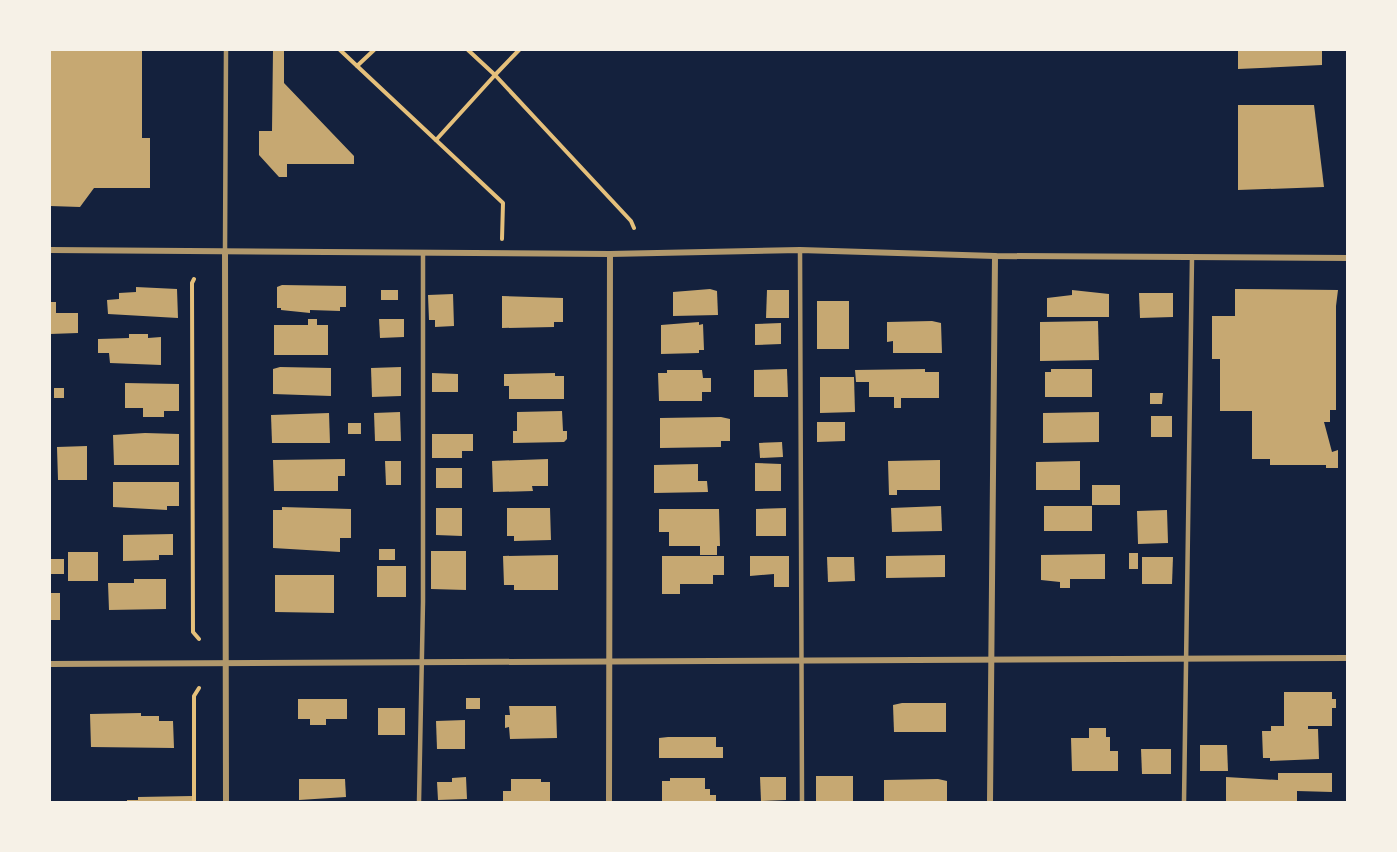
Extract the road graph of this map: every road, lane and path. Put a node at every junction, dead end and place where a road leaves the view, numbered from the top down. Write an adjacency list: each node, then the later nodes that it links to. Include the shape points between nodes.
1 (226, 50): 12 (lane)
2 (340, 50): 6 (path)
3 (374, 50): 6 (path)
4 (468, 50): 7 (path)
5 (519, 50): 7 (path)
6 (357, 66): 8 (path)
7 (495, 75): 8 (path); 9 (path)
8 (436, 140): 14 (path, via 503,203)
9 (634, 228)
10 (50, 250): 12 (street)
11 (800, 250): 15 (street); 16 (street); 24 (lane)
12 (225, 251): 13 (street); 26 (street)
13 (423, 253): 14 (street); 25 (lane)
14 (501, 253): 15 (street)
15 (610, 254): 27 (street)
16 (994, 256): 17 (street); 23 (street)
17 (1192, 257): 18 (street); 21 (lane)
18 (1347, 258)
19 (194, 279): 20 (path, via 193,632)
20 (199, 639)
21 (1185, 658): 22 (street); 23 (street); 36 (lane)
22 (1347, 658)
23 (990, 659): 24 (street); 35 (street)
24 (803, 660): 27 (street); 34 (lane)
25 (422, 662): 26 (street); 27 (street); 32 (lane)
26 (226, 663): 28 (street); 31 (street)
27 (608, 663): 33 (street)
28 (50, 664)
29 (199, 688): 30 (path, via 194,696)
30 (194, 802)
31 (226, 802)
32 (419, 802)
33 (609, 802)
34 (802, 802)
35 (990, 802)
36 (1184, 802)

